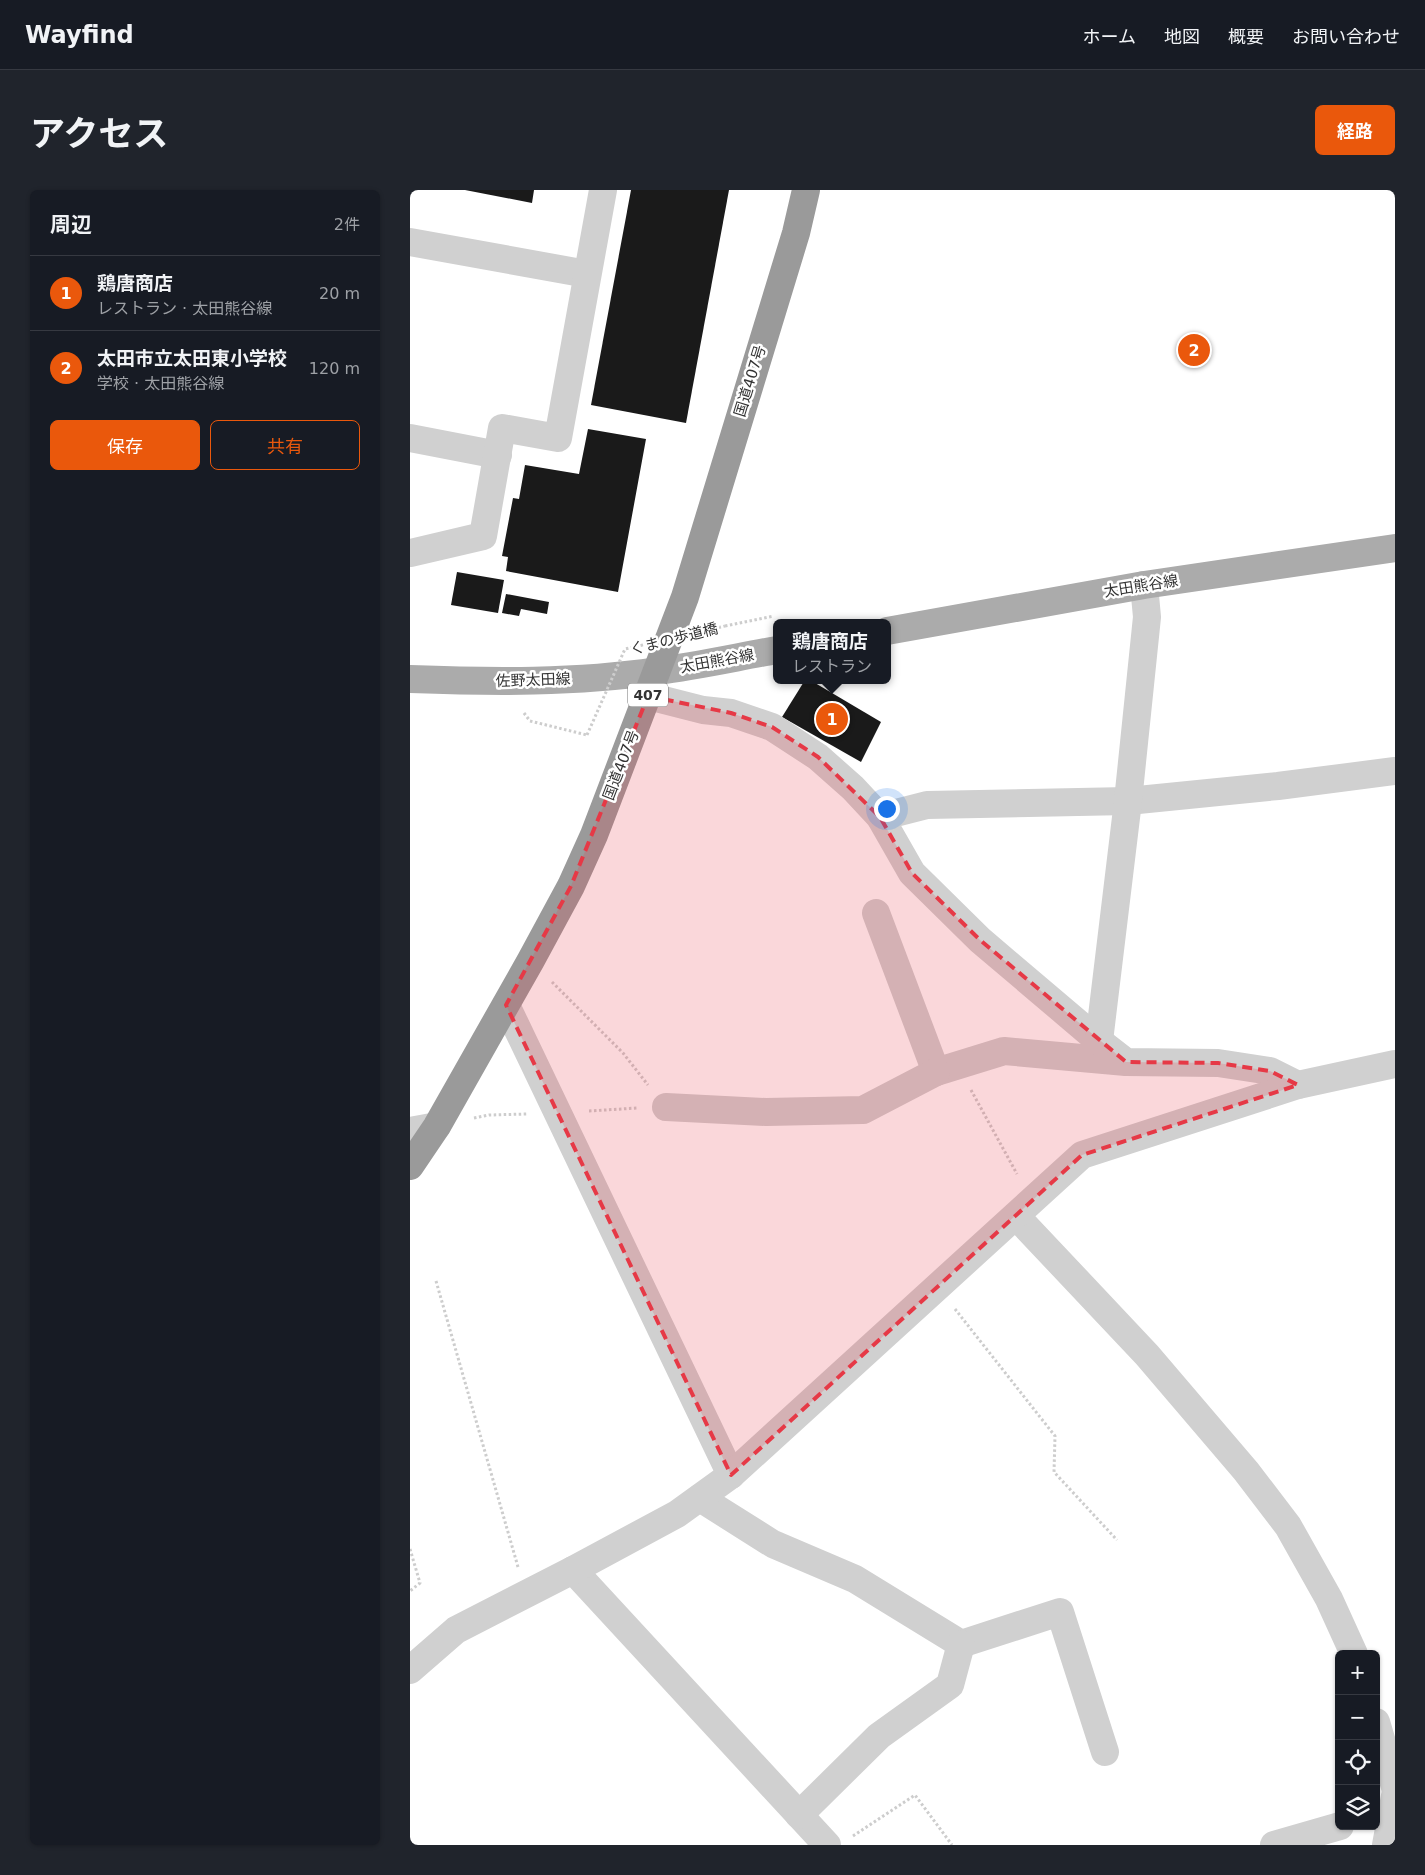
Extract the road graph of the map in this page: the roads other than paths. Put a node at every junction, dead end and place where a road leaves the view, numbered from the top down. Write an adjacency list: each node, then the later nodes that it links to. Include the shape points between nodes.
1 (602, 190): 4 (street)
2 (806, 190): 13 (highway, 国道407号 / 407, via 796,233 685,597)
3 (410, 242): 4 (street)
4 (587, 274): 6 (street, via 558,438 502,428)
5 (410, 438): 6 (street)
6 (498, 455): 8 (street, via 483,536)
7 (1395, 548): 9 (main road, 太田熊谷線)
8 (410, 552)
9 (1144, 585): 10 (main road, 太田熊谷線); 15 (street, via 1147,618)
10 (891, 630)
11 (773, 651): 13 (main road, 太田熊谷線)
12 (410, 679): 13 (main road, 佐野太田線, via 570,679)
13 (652, 684): 16 (street, via 703,710 731,713 772,726 818,757 854,788); 18 (highway, 国道407号 / 407, via 571,886)
14 (1395, 771): 15 (street)
15 (1128, 801): 16 (street, via 927,805); 19 (street)
16 (880, 817): 19 (street, via 912,873 980,940)
17 (876, 913): 22 (street)
18 (506, 1005): 25 (highway, 国道407号 / 407); 29 (street)
19 (1099, 1041): 20 (street)
20 (1126, 1062): 22 (street, via 1004,1051); 23 (street, via 1218,1063 1270,1070)
21 (1395, 1064): 23 (street)
22 (947, 1069): 24 (street, via 864,1110 766,1112)
23 (1298, 1085): 28 (street, via 1082,1155)
24 (666, 1107)
25 (436, 1126): 26 (street); 27 (highway, 国道407号 / 407)
26 (410, 1131)
27 (410, 1166)
28 (1024, 1208): 29 (street); 33 (street, via 1288,1526 1329,1598)
29 (731, 1475): 30 (street)
30 (700, 1498): 31 (street, via 677,1514); 32 (street, via 773,1544 855,1579)
31 (573, 1570): 34 (street, via 456,1630); 38 (street)
32 (961, 1644): 36 (street, via 1060,1612); 38 (street, via 950,1685 879,1736)
33 (1352, 1650)
34 (410, 1670)
35 (1379, 1740): 37 (street)
36 (1106, 1752)
37 (1391, 1804): 42 (street)
38 (799, 1815): 40 (street)
39 (1335, 1827): 41 (street)
40 (837, 1842)
41 (1274, 1845)
42 (1386, 1845)

